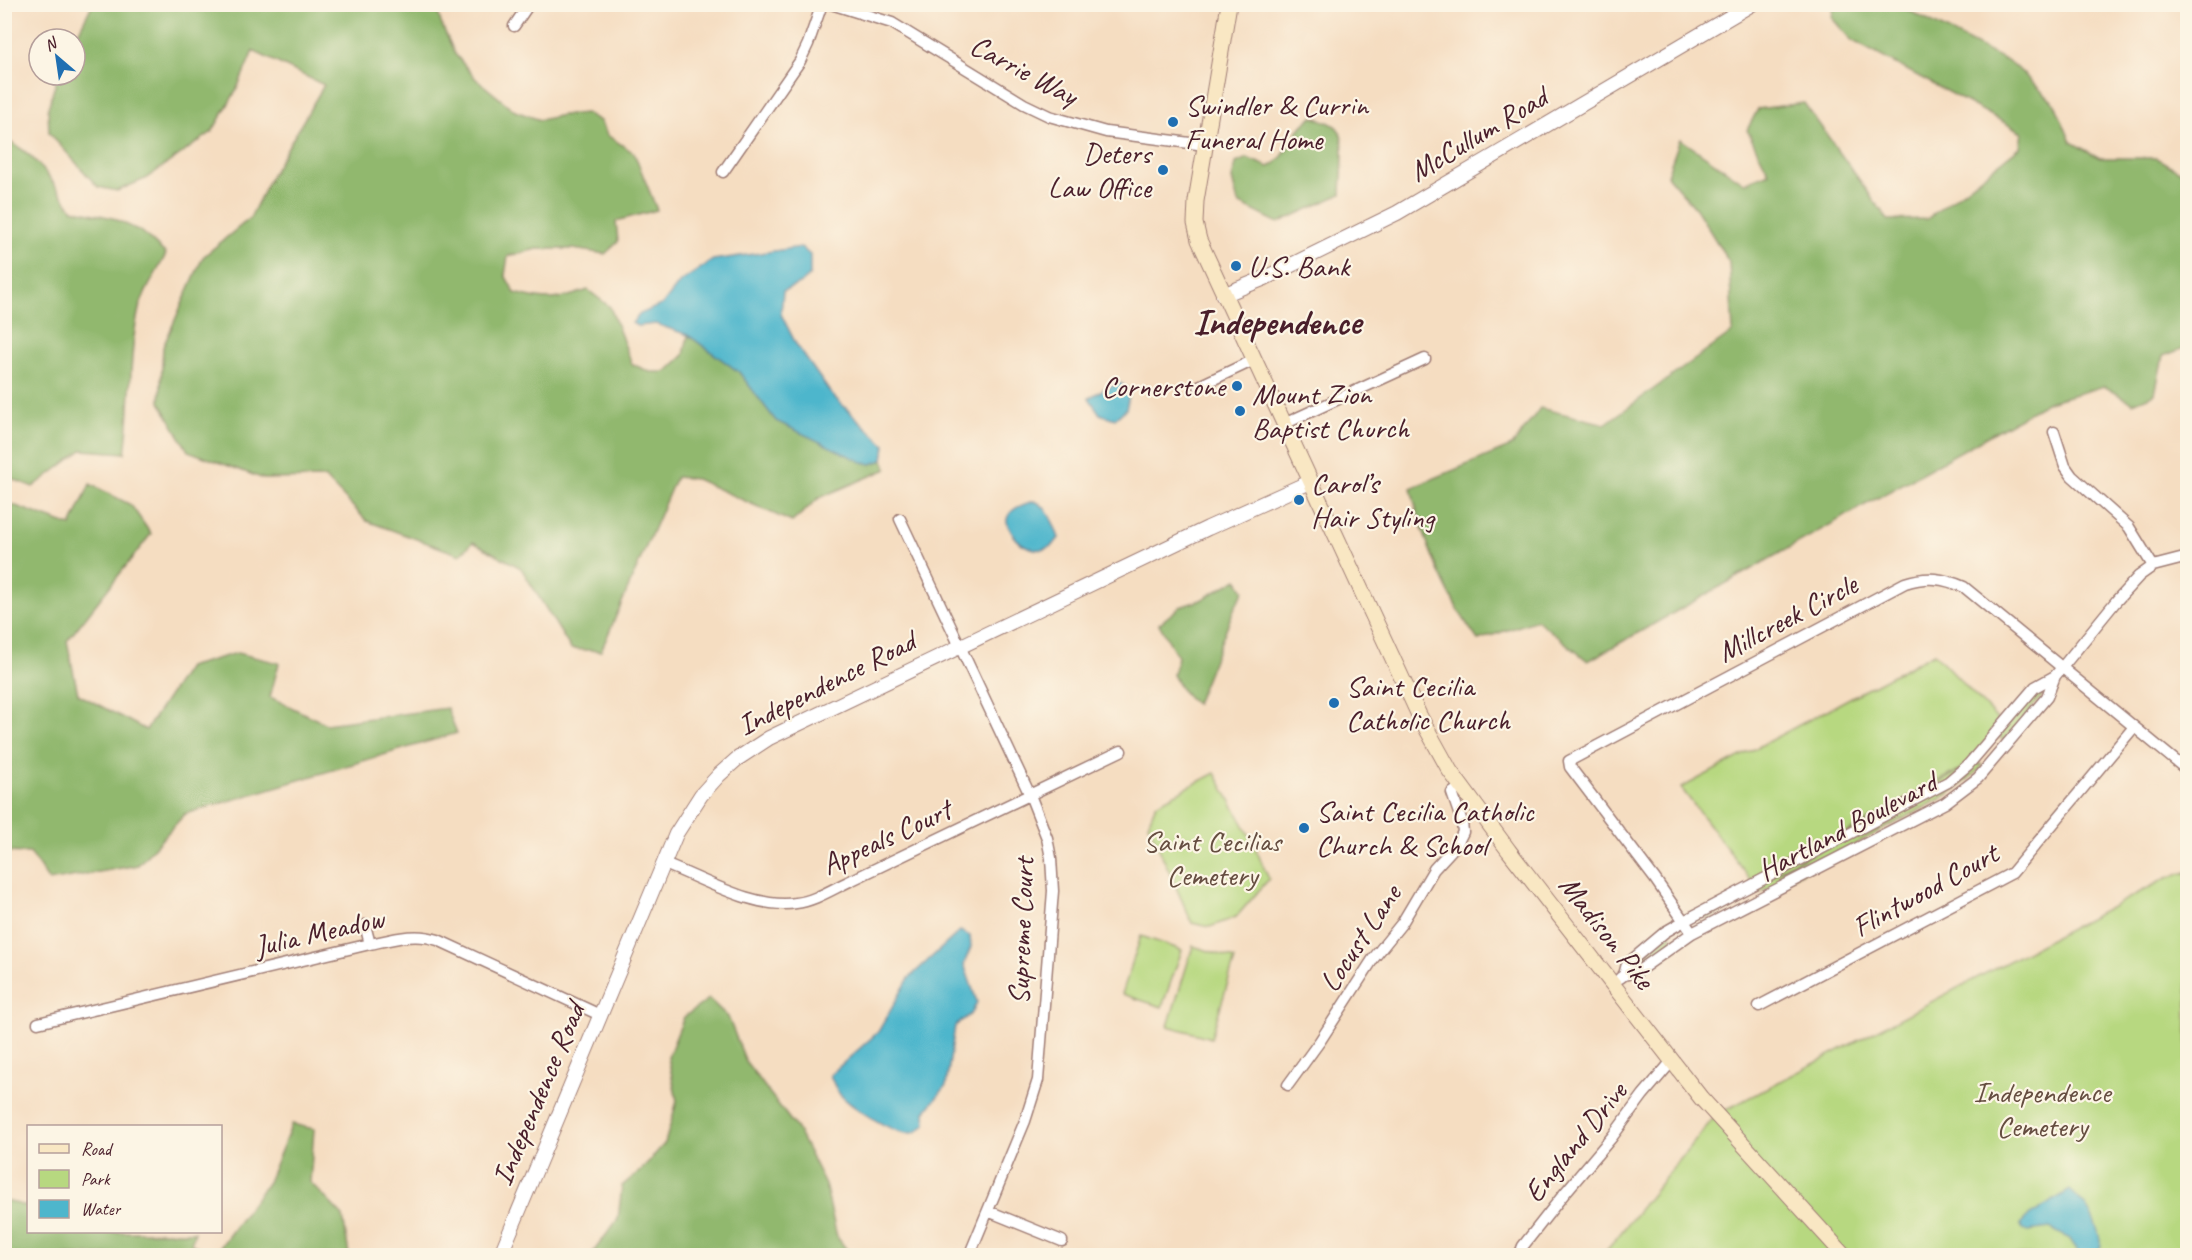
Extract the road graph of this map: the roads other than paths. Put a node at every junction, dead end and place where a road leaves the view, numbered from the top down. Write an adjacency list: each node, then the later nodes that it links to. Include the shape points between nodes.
1 (529, 4): 6 (street)
2 (822, 4): 8 (street, via 800,61)
3 (831, 4): 7 (street, Carrie Way, via 892,23 1049,116 1106,132)
4 (1229, 4): 7 (main road, Madison Pike)
5 (1752, 4): 9 (street, McCullum Road, via 1397,213)
6 (514, 26)
7 (1205, 145): 9 (main road, Madison Pike, via 1195,223 1204,256)
8 (723, 172)
9 (1223, 295): 11 (main road, Madison Pike)
10 (1425, 358): 13 (street)
11 (1254, 360): 12 (street); 13 (main road, Madison Pike)
12 (1199, 386)
13 (1284, 424): 15 (main road, Madison Pike)
14 (2054, 432): 18 (street, via 2072,476 2129,527)
15 (1310, 482): 19 (street, Independence Road); 24 (main road, Madison Pike, via 1419,716)
16 (900, 519): 19 (street, Supreme Court)
17 (2187, 556): 18 (street, Hartland Boulevard)
18 (2153, 566): 20 (street, Hartland Boulevard, via 2117,600)
19 (959, 646): 25 (street, Supreme Court); 26 (street, Independence Road, via 783,731 737,759 701,795 676,834)
20 (2058, 671): 21 (street, Millcreek Circle); 27 (street, Hartland Boulevard, via 2035,687 1968,765 1948,782); 27 (street, Millcreek Circle, via 1964,587 1941,579 1918,579 1569,761); 29 (street, Hartland Boulevard, via 2047,697 1963,791)
21 (2134, 727): 23 (street, Millcreek Circle); 32 (street, Flintwood Court, via 2012,873)
22 (1121, 752): 25 (street, Appeals Court)
23 (2187, 771)
24 (1462, 786): 31 (main road, Madison Pike, via 1509,851); 36 (street, Locust Lane, via 1452,793 1463,832 1457,844 1434,869 1402,923)
25 (1030, 795): 26 (street, Appeals Court, via 795,904 768,903); 37 (street, Supreme Court, via 1047,838 1053,891 1038,1080)
26 (664, 864): 33 (street, Independence Road)
27 (1684, 921): 29 (street, Millcreek Circle); 31 (street, Hartland Boulevard, via 1627,964)
28 (365, 925): 30 (street)
29 (1692, 933): 31 (street, Hartland Boulevard, via 1637,972)
30 (370, 944): 33 (street, Julia Meadow, via 426,936 492,963); 34 (street, Julia Meadow)
31 (1618, 979): 35 (main road, Madison Pike)
32 (1759, 1006)
33 (600, 1016): 39 (street, Independence Road)
34 (38, 1023)
35 (1672, 1061): 41 (street, England Drive, via 1562,1196); 42 (main road, Madison Pike, via 1722,1122)
36 (1288, 1085)
37 (988, 1211): 38 (street); 40 (street, Supreme Court)
38 (1062, 1241)
39 (500, 1256)
40 (969, 1256)
41 (1519, 1256)
42 (1845, 1256)

